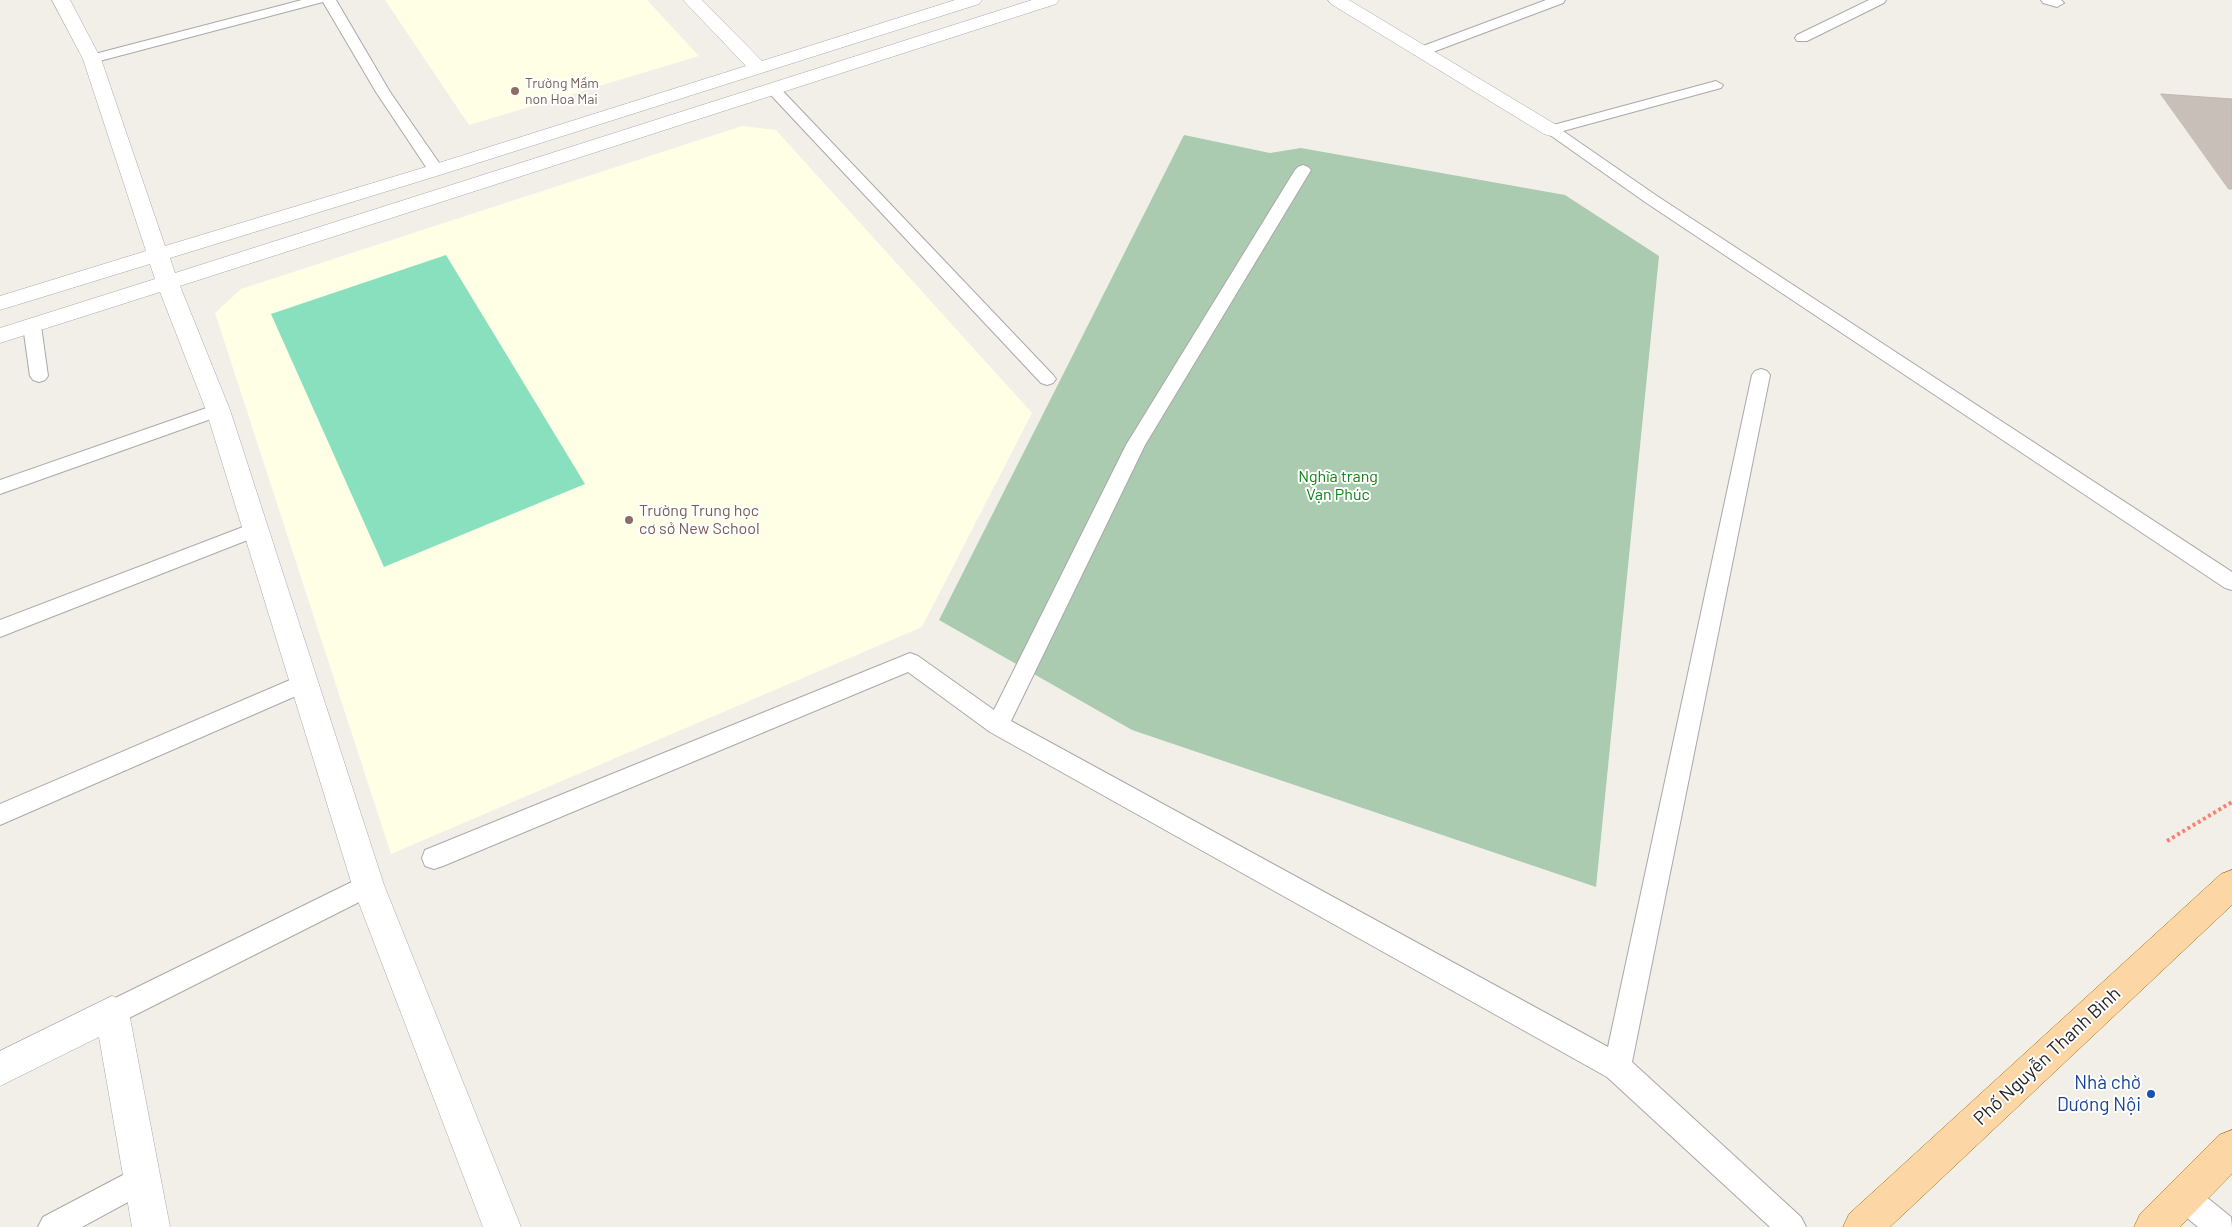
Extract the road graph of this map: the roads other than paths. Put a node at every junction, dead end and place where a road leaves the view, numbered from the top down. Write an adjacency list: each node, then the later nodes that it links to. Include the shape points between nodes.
1 (61, 0): 12 (street)
2 (318, 0): 12 (lane)
3 (329, 0): 17 (lane, via 383,92)
4 (692, 0): 13 (street)
5 (973, 0): 13 (street)
6 (1050, 0): 15 (street)
7 (1337, 0): 11 (street)
8 (1558, 0): 11 (lane)
9 (1879, 0): 10 (lane)
10 (1802, 38)
11 (1420, 52): 16 (street)
12 (92, 59): 19 (street)
13 (758, 67): 17 (street)
14 (1716, 85): 16 (lane)
15 (772, 89): 20 (street); 26 (lane)
16 (1551, 130): 30 (lane)
17 (436, 170): 19 (street)
18 (1303, 170): 33 (lane, via 1136,445)
19 (158, 256): 20 (street); 21 (street)
20 (167, 282): 22 (street); 27 (street)
21 (0, 303)
22 (32, 326): 23 (street); 25 (lane)
23 (0, 336)
24 (1761, 374): 39 (lane)
25 (39, 376)
26 (1047, 379)
27 (218, 410): 28 (lane); 29 (street)
28 (0, 486)
29 (256, 529): 31 (lane); 32 (street)
30 (2232, 582)
31 (0, 629)
32 (304, 683): 34 (lane); 37 (street)
33 (998, 725): 35 (lane, via 910,662); 39 (lane)
34 (0, 815)
35 (434, 858)
36 (2232, 884): 48 (main road, Phố Nguyễn Thanh Bình)
37 (368, 885): 38 (lane); 46 (street)
38 (112, 1014): 40 (street); 42 (street)
39 (1617, 1067): 47 (lane)
40 (0, 1069)
41 (2232, 1148): 43 (main road)
42 (142, 1179): 44 (lane); 45 (street)
43 (2184, 1197): 49 (main road); 50 (lane)
44 (53, 1227)
45 (151, 1227)
46 (502, 1227)
47 (1791, 1227)
48 (1862, 1227)
49 (2154, 1227)
50 (2221, 1227)

